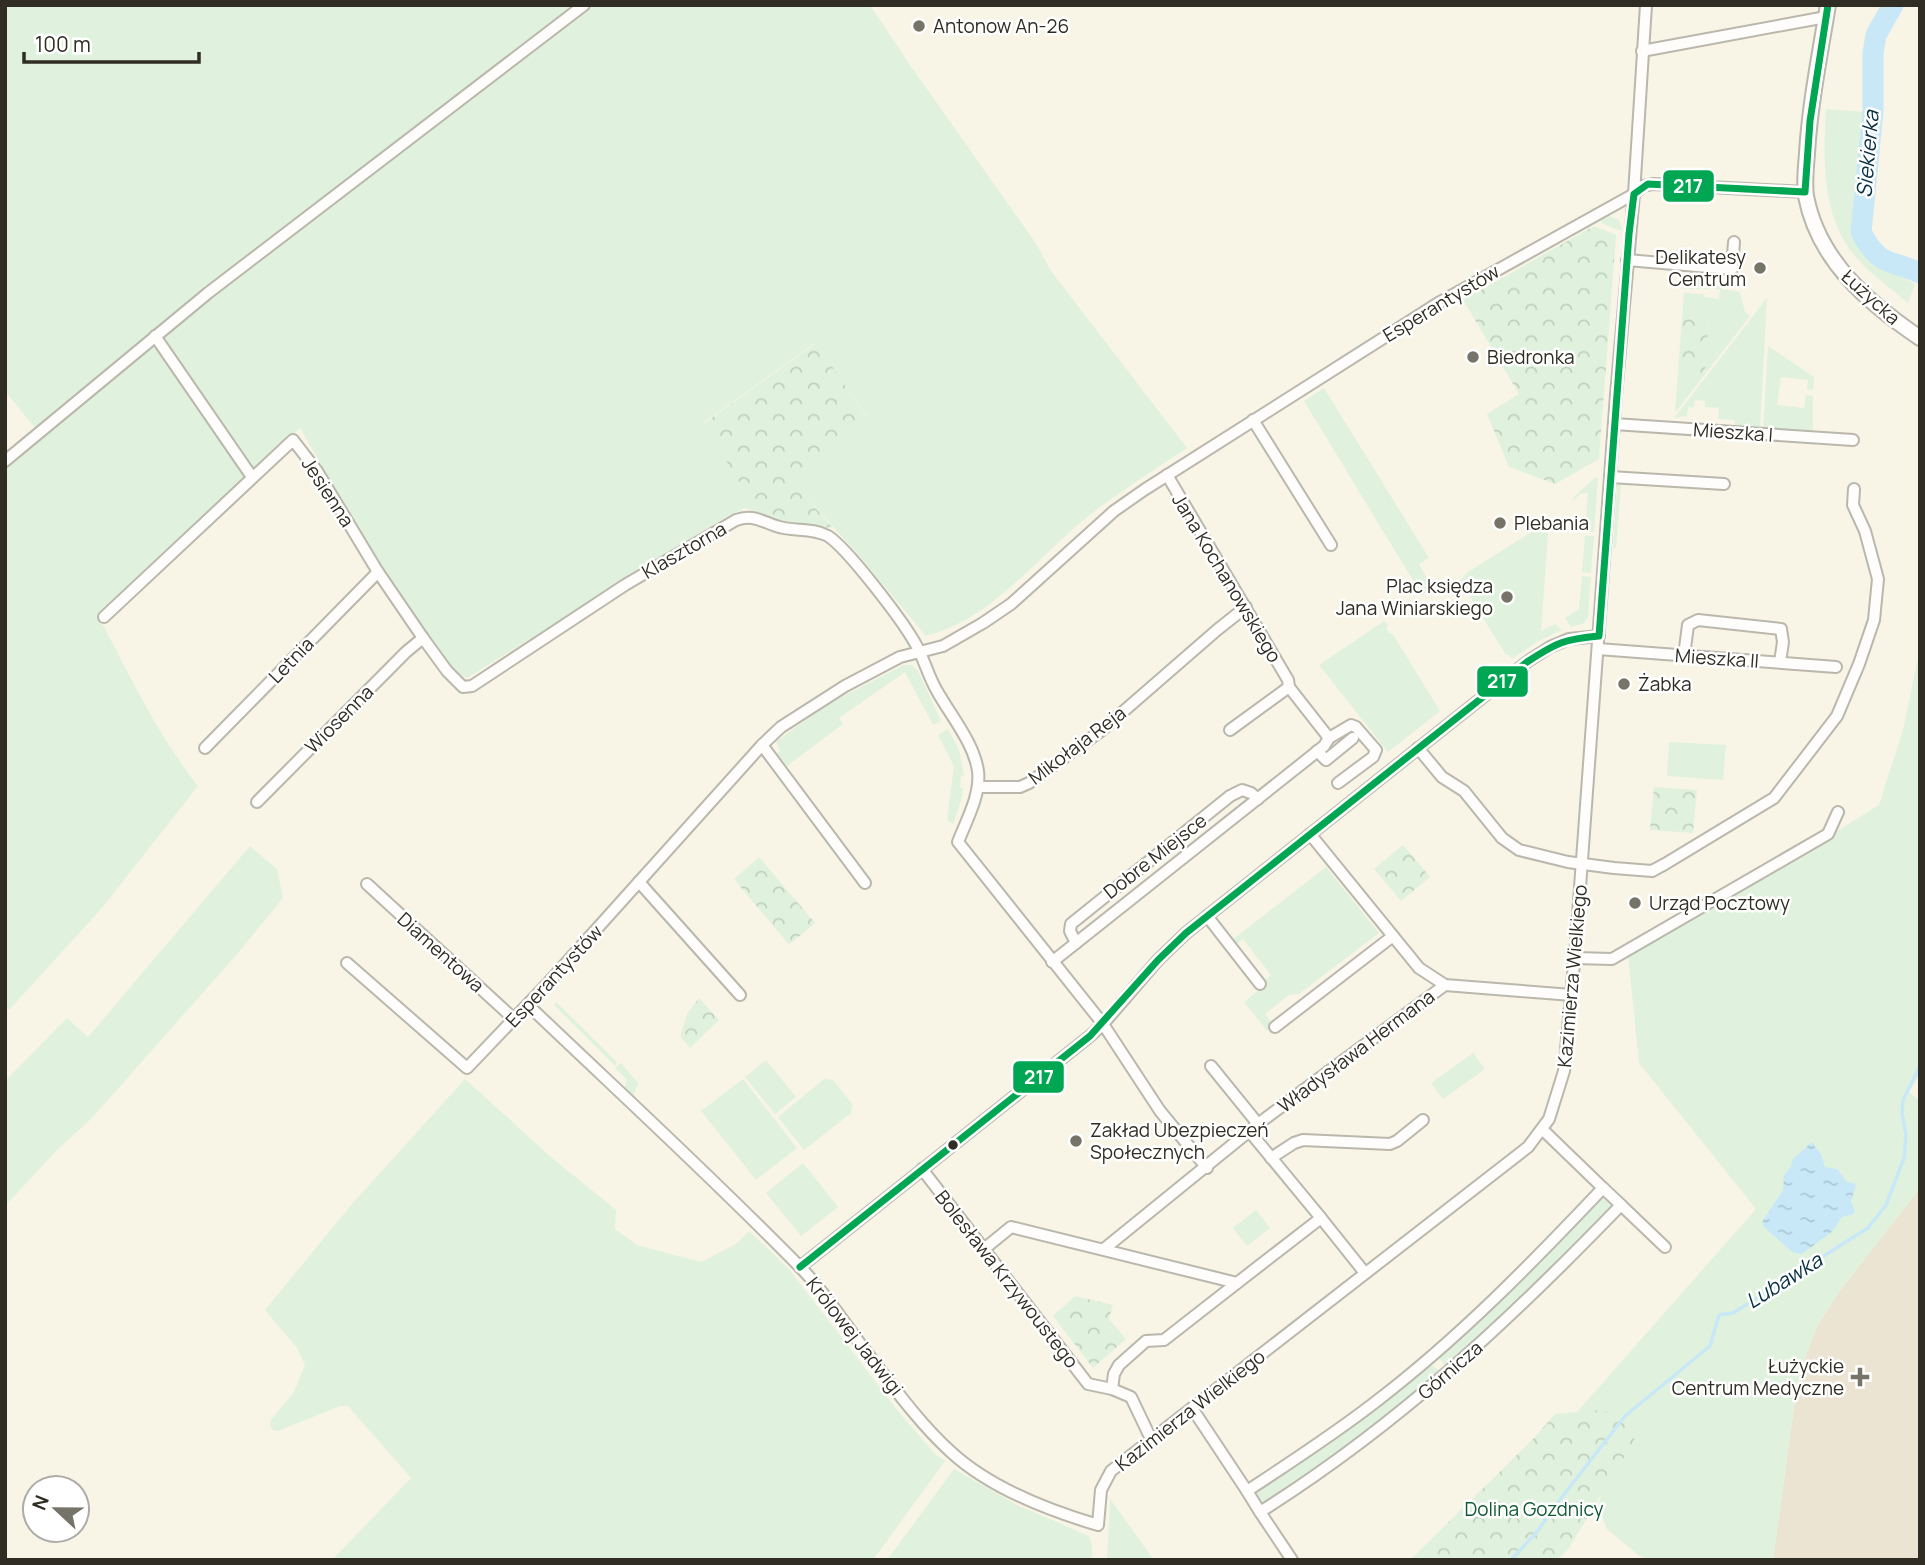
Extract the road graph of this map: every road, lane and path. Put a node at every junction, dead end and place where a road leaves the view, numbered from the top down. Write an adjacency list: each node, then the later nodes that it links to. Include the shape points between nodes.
1 (584, 5): 9 (street)
2 (1646, 5): 4 (street, Kazimierza Wielkiego)
3 (1827, 11): 4 (street); 5 (street, Łużycka, via 1811,113)
4 (1643, 51): 6 (street, Kazimierza Wielkiego)
5 (1805, 192): 6 (street, Esperantystów, via 1648,184); 10 (street, Łużycka, via 1816,230 1835,263 1871,302)
6 (1634, 194): 8 (street, Kazimierza Wielkiego); 11 (street, Esperantystów, via 1440,302)
7 (1734, 242): 8 (street, via 1732,269)
8 (1627, 260): 12 (street, Kazimierza Wielkiego)
9 (155, 336): 14 (street); 16 (street)
10 (1920, 338)
11 (1253, 420): 15 (street, Esperantystów); 20 (street)
12 (1614, 424): 13 (street, Mieszka I); 17 (street, Kazimierza Wielkiego)
13 (1853, 440)
14 (5, 461)
15 (1167, 475): 22 (street, Jana Kochanowskiego); 27 (street, Esperantystów, via 1114,511 983,624 943,646)
16 (252, 477): 21 (street, Jesienna, via 293,440); 23 (street, Jesienna)
17 (1610, 477): 18 (street); 24 (street, Kazimierza Wielkiego)
18 (1724, 484)
19 (1854, 489): 46 (street, via 1853,505 1878,579 1874,620 1837,716 1774,798 1665,864 1652,871)
20 (1331, 545)
21 (378, 572): 25 (street, Jesienna); 37 (street, Letnia)
22 (1247, 607): 31 (street, Jana Kochanowskiego); 41 (street, Mikołaja Reja, via 1101,730 1029,783)
23 (104, 617)
24 (1598, 636): 26 (street, Kazimierza Wielkiego); 38 (street, via 1569,639 1538,654)
25 (423, 638): 32 (street, Jesienna); 43 (street, Wiosenna)
26 (1598, 649): 28 (street, Mieszka II); 46 (street, Kazimierza Wielkiego)
27 (920, 652): 32 (street, Klasztorna, via 898,617 831,538 744,516 625,584 472,686); 36 (street, Esperantystów, via 900,657 815,704); 41 (street, via 974,757)
28 (1684, 656): 29 (street, Mieszka II); 29 (street, via 1688,625 1698,620 1781,629)
29 (1780, 663): 30 (street, Mieszka II)
30 (1836, 667)
31 (1288, 684): 33 (street); 34 (street)
32 (463, 687)
33 (1230, 730)
34 (1329, 738): 39 (street, Dobre Miejsce); 40 (street, via 1351,725 1376,750)
35 (1353, 738): 39 (street, via 1325,760)
36 (762, 745): 47 (street, Esperantystów); 48 (street)
37 (205, 748)
38 (1418, 748): 45 (street); 46 (street, via 1514,848)
39 (1317, 751): 42 (street, Dobre Miejsce)
40 (1338, 783)
41 (978, 787): 54 (street, via 958,842)
42 (1258, 799): 52 (street, Dobre Miejsce); 52 (street, Dobre Miejsce, via 1237,791 1071,924)
43 (257, 802)
44 (1838, 812): 53 (street, via 1828,834 1612,959)
45 (1310, 834): 50 (street); 51 (street)
46 (1582, 864): 53 (street, Kazimierza Wielkiego)
47 (639, 882): 58 (street); 60 (street, Esperantystów)
48 (865, 883)
49 (367, 884): 61 (street, Diamentowa)
50 (1207, 916): 56 (street); 62 (street, via 1158,960)
51 (1393, 936): 57 (street, via 1419,968); 63 (street)
52 (1076, 943): 54 (street, Dobre Miejsce)
53 (1575, 958): 59 (street, Kazimierza Wielkiego)
54 (1052, 962): 62 (street)
55 (347, 963): 61 (street, Esperantystów, via 467,1068)
56 (1260, 984)
57 (1445, 985): 59 (street); 66 (street, Władysława Hermana)
58 (740, 995)
59 (1572, 995): 67 (street, Kazimierza Wielkiego, via 1564,1071)
60 (528, 1005): 61 (street, Esperantystów); 77 (street, Królowej Jadwigi)
61 (514, 1019)
62 (1103, 1024): 69 (street, via 1160,1111); 70 (street)
63 (1275, 1027)
64 (1211, 1066): 66 (street)
65 (1423, 1120): 68 (street, via 1390,1144 1303,1140)
66 (1254, 1128): 68 (street); 69 (street, Władysława Hermana)
67 (1543, 1130): 71 (street); 78 (street, Kazimierza Wielkiego, via 1510,1161)
68 (1271, 1158): 73 (street)
69 (1207, 1168): 76 (street, Władysława Hermana)
70 (922, 1169): 75 (street, Bolesława Krzywoustego); 77 (street)
71 (1603, 1188): 72 (street); 80 (street, Górnicza, via 1538,1257)
72 (1621, 1205): 74 (street); 81 (street, Górnicza)
73 (1321, 1218): 78 (street); 79 (street)
74 (1665, 1247)
75 (984, 1249): 76 (street, via 1011,1227); 82 (street, Bolesława Krzywoustego, via 1088,1384)
76 (1104, 1249): 79 (street)
77 (800, 1267): 87 (street, Królowej Jadwigi, via 948,1450 1003,1486)
78 (1364, 1273): 83 (street, Kazimierza Wielkiego)
79 (1237, 1283): 82 (street, via 1164,1339 1146,1341 1119,1365)
80 (1432, 1356): 81 (street); 85 (street, Górnicza, via 1339,1429)
81 (1447, 1374): 86 (street, Górnicza, via 1367,1437)
82 (1112, 1389): 84 (street, Bolesława Krzywoustego, via 1131,1397)
83 (1192, 1408): 84 (street, Kazimierza Wielkiego); 85 (street)
84 (1152, 1438): 87 (street, Kazimierza Wielkiego, via 1105,1480 1098,1525)
85 (1247, 1491): 86 (street)
86 (1260, 1511): 88 (street)
87 (1080, 1520)
88 (1292, 1560)

